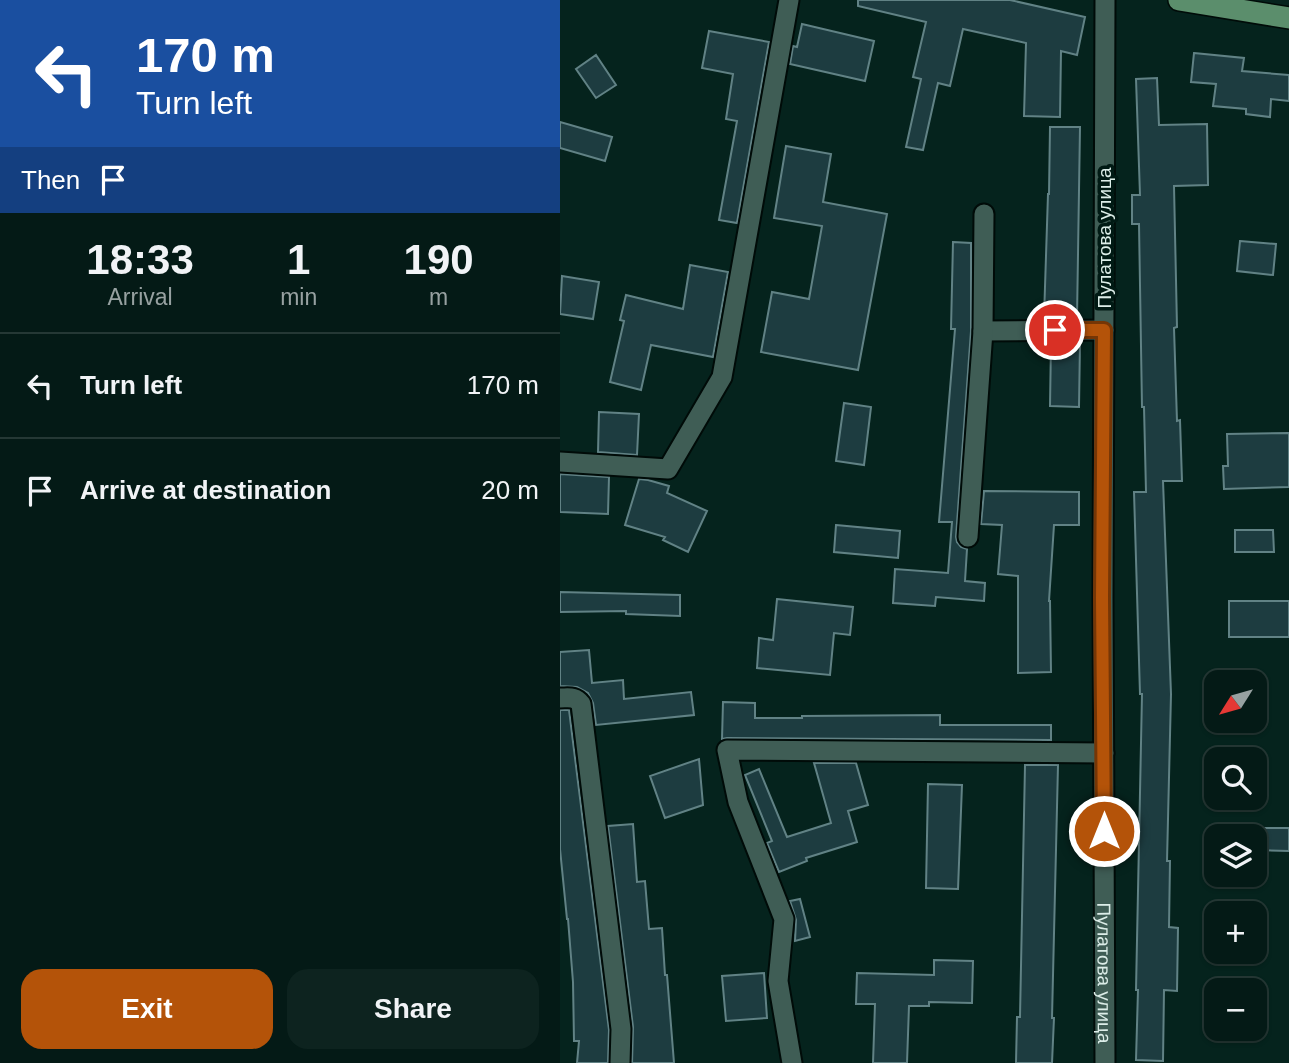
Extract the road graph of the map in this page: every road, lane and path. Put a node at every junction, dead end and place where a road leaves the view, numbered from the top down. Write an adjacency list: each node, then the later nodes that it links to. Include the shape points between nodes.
1 (789, 0): 8 (street, via 722,377 668,469)
2 (1105, 0): 6 (street, Пулатова улица)
3 (1179, 0): 4 (main road)
4 (1289, 18)
5 (984, 215): 7 (street)
6 (1104, 330): 7 (street); 11 (street, Пулатова улица)
7 (983, 331): 9 (street)
8 (560, 462)
9 (968, 537)
10 (560, 698): 12 (street, via 572,697 580,704 621,1029)
11 (1104, 753): 13 (street, via 727,750 738,802 784,919 778,981); 14 (street, Пулатова улица)
12 (620, 1063)
13 (792, 1063)
14 (1105, 1063)

